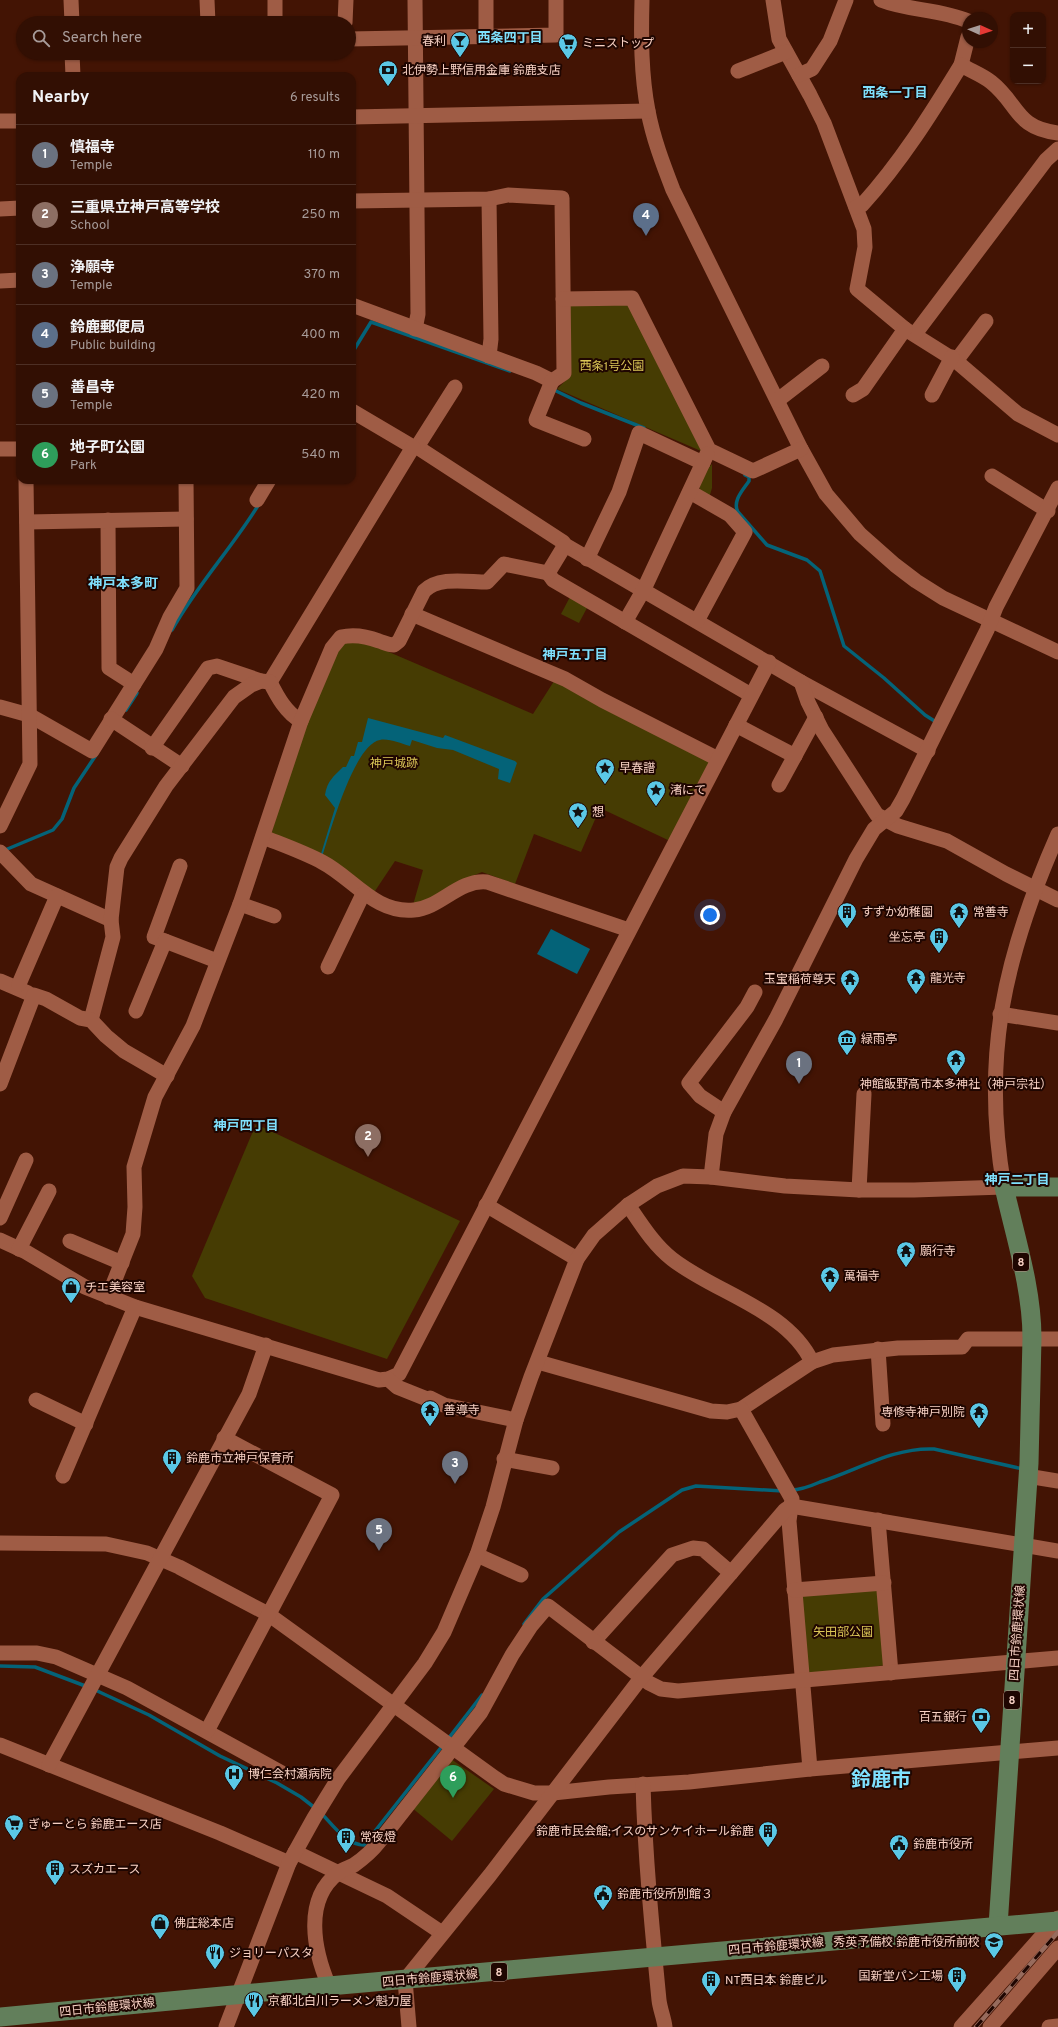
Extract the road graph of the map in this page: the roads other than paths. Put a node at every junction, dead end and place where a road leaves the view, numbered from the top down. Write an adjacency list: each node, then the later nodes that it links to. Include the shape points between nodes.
1 (71, 0): 13 (street)
2 (207, 0): 14 (street)
3 (275, 0): 15 (street)
4 (346, 0): 16 (street)
5 (415, 0): 19 (street)
6 (486, 0): 18 (street)
7 (556, 0): 18 (street, via 556,35)
8 (642, 0): 28 (street, via 643,77)
9 (772, 0): 22 (street, via 779,39)
10 (846, 0): 27 (street, via 830,41 812,70)
11 (881, 0): 12 (street, via 898,5)
12 (944, 6): 17 (street)
13 (72, 16)
14 (208, 16)
15 (275, 16)
16 (345, 16)
17 (962, 17)
18 (486, 36): 19 (street)
19 (415, 38): 20 (street); 29 (street)
20 (356, 39)
21 (965, 48): 24 (street)
22 (786, 52): 25 (street); 27 (street)
23 (72, 60): 26 (street)
24 (961, 65): 33 (street, via 991,82 1023,120 1045,132); 38 (street, via 901,159 862,205)
25 (738, 71)
26 (72, 72)
27 (799, 75): 38 (street, via 824,123)
28 (648, 111): 29 (street); 55 (street, via 673,190)
29 (415, 116): 30 (street); 35 (street)
30 (356, 117)
31 (0, 121): 32 (street)
32 (16, 121)
33 (1058, 133)
34 (1058, 148): 47 (street)
35 (416, 199): 36 (street); 37 (street); 46 (street, via 418,314)
36 (488, 199): 43 (street, via 508,195 562,198); 48 (street, via 491,339)
37 (356, 201)
38 (856, 207): 47 (street, via 864,229 865,247 857,289)
39 (0, 208): 40 (street)
40 (16, 208)
41 (16, 280): 42 (street)
42 (0, 281)
43 (563, 299): 52 (street, via 564,373); 63 (street, via 632,298)
44 (356, 307): 46 (street)
45 (986, 321): 49 (street)
46 (415, 329): 48 (street)
47 (910, 331): 49 (street); 53 (street, via 863,390)
48 (489, 356): 52 (street, via 536,373)
49 (954, 359): 54 (street); 57 (street, via 1018,414)
50 (822, 366): 55 (street)
51 (455, 386): 59 (street)
52 (550, 388): 58 (street, via 536,420)
53 (853, 395)
54 (932, 395)
55 (778, 400): 61 (street)
56 (356, 413): 59 (street)
57 (1058, 435)
58 (584, 439)
59 (415, 447): 75 (street); 85 (street)
60 (16, 449): 62 (street)
61 (801, 449): 63 (street, via 753,471); 81 (street, via 826,494 860,534 895,565 943,598)
62 (0, 450)
63 (706, 456): 69 (street); 76 (street, via 639,433 619,492)
64 (992, 476): 71 (street)
65 (26, 484): 74 (street)
66 (186, 484): 72 (street)
67 (267, 484): 70 (street)
68 (1058, 488): 71 (street)
69 (690, 492): 78 (street); 80 (street, via 730,515 745,532)
70 (257, 500)
71 (1048, 511): 81 (street, via 996,608)
72 (186, 519): 73 (street); 87 (street, via 187,588)
73 (108, 520): 74 (street); 87 (street, via 109,668)
74 (27, 522): 90 (street)
75 (565, 545): 76 (street); 77 (street)
76 (587, 559): 78 (street)
77 (548, 573): 79 (street, via 504,564 486,582 438,582 424,591); 82 (street, via 553,580)
78 (644, 589): 80 (street); 82 (street)
79 (412, 614): 92 (street, via 399,641 394,645 358,635 341,637 332,648); 98 (street, via 565,679)
80 (697, 620): 84 (street)
81 (992, 621): 83 (street); 96 (street)
82 (625, 622): 88 (street)
83 (1058, 652)
84 (769, 662): 86 (street); 88 (street)
85 (265, 681): 92 (street, via 294,717); 95 (street, via 217,666 208,668); 99 (street, via 251,685 234,697)
86 (802, 682): 91 (street); 96 (street)
87 (134, 684): 93 (street)
88 (751, 695): 94 (street)
89 (0, 707): 90 (street)
90 (29, 715): 93 (street, via 92,751); 102 (street, via 30,764)
91 (816, 718): 97 (street); 101 (street, via 877,815)
92 (301, 721): 104 (street)
93 (115, 722): 95 (street)
94 (736, 725): 97 (street); 98 (street)
95 (152, 748): 99 (street)
96 (928, 751): 101 (street, via 896,811)
97 (795, 756): 100 (street)
98 (718, 759): 114 (street)
99 (182, 766): 113 (street, via 166,786 121,858)
100 (779, 785)
101 (884, 819): 107 (street, via 947,841); 129 (street, via 874,829 856,859 776,1019)
102 (0, 826)
103 (1058, 834): 107 (street)
104 (263, 837): 108 (street, via 322,862 350,880); 111 (street)
105 (2, 854): 109 (street, via 31,884)
106 (180, 866): 115 (street, via 154,937)
107 (1035, 889): 110 (street); 123 (street, via 1021,926)
108 (364, 894): 114 (street, via 390,907 414,910 424,909 466,885 477,881 487,882); 117 (street)
109 (57, 896): 113 (street); 119 (street)
110 (1058, 900)
111 (240, 904): 112 (street); 116 (street)
112 (274, 916)
113 (112, 920): 124 (street, via 114,937)
114 (629, 930): 136 (street)
115 (165, 941): 116 (street); 122 (street)
116 (217, 961): 126 (street, via 193,1026)
117 (328, 967)
118 (0, 981): 121 (street)
119 (19, 984)
120 (755, 992): 129 (street, via 741,1015 689,1083 700,1096)
121 (34, 995): 124 (street, via 80,1018); 127 (street)
122 (136, 1011)
123 (1000, 1014): 125 (street); 132 (street, via 994,1096 998,1154)
124 (91, 1020): 126 (street, via 124,1051)
125 (1058, 1023)
126 (167, 1076): 143 (street, via 155,1097 134,1167 134,1225)
127 (0, 1084)
128 (864, 1094): 134 (street)
129 (724, 1112): 131 (street, via 716,1134)
130 (26, 1160): 138 (street)
131 (711, 1177): 134 (street, via 785,1186); 137 (street, via 677,1178 656,1186)
132 (1004, 1187): 133 (main road); 134 (street); 146 (main road, 四日市鈴鹿環状線 / 8, via 1032,1320)
133 (1058, 1188)
134 (858, 1190)
135 (49, 1191): 141 (street)
136 (486, 1205): 142 (street); 152 (street, via 399,1374)
137 (628, 1205): 142 (street, via 594,1235); 151 (street, via 655,1242 672,1259 780,1325 796,1338)
138 (0, 1218)
139 (0, 1240): 141 (street)
140 (70, 1241): 143 (street)
141 (19, 1249): 144 (street, via 85,1287)
142 (577, 1259): 150 (street)
143 (122, 1263): 144 (street)
144 (108, 1297): 145 (street)
145 (135, 1308): 148 (street); 156 (street)
146 (1032, 1338): 147 (street); 149 (street, via 968,1339 962,1347); 161 (main road, 四日市鈴鹿環状線 / 8)
147 (1058, 1339)
148 (266, 1345): 152 (street, via 379,1380); 158 (street, via 248,1394)
149 (878, 1349): 151 (street, via 833,1355); 157 (street)
150 (538, 1362): 154 (street, via 711,1411 727,1412); 155 (street)
151 (812, 1362): 154 (street)
152 (388, 1380): 155 (street, via 397,1387 444,1405)
153 (36, 1400): 156 (street)
154 (741, 1409): 164 (street, via 784,1484)
155 (516, 1420): 159 (street)
156 (86, 1424): 162 (street)
157 (883, 1424)
158 (224, 1438): 170 (street); 175 (street, via 332,1494)
159 (504, 1460): 160 (street); 169 (street, via 493,1507)
160 (552, 1468)
161 (1028, 1471): 163 (street); 167 (main road, 四日市鈴鹿環状線 / 8)
162 (63, 1476)
163 (1058, 1481)
164 (791, 1502): 165 (street); 171 (street); 174 (street, via 789,1521)
165 (878, 1520): 167 (street); 173 (street)
166 (0, 1542): 170 (street, via 106,1544 133,1548)
167 (1023, 1545): 168 (street); 179 (main road, 四日市鈴鹿環状線 / 8)
168 (1058, 1551)
169 (477, 1555): 172 (street); 184 (street, via 444,1632)
170 (161, 1558): 175 (street); 181 (street)
171 (731, 1573): 176 (street, via 703,1549 693,1548 672,1555); 182 (street)
172 (521, 1575)
173 (884, 1583): 174 (street); 180 (street)
174 (794, 1590): 183 (street)
175 (268, 1614): 184 (street); 185 (street)
176 (593, 1642): 182 (street); 186 (street, via 548,1606 512,1655 481,1712)
177 (0, 1653): 181 (street, via 46,1654)
178 (1058, 1658): 179 (street)
179 (1015, 1662): 180 (street); 189 (main road, 四日市鈴鹿環状線 / 8)
180 (891, 1673): 183 (street)
181 (97, 1678): 185 (street, via 127,1688); 190 (street)
182 (642, 1678): 183 (street, via 662,1688 678,1691); 194 (street)
183 (802, 1681): 191 (street)
184 (394, 1705): 186 (street); 195 (street, via 322,1804)
185 (208, 1731): 192 (street)
186 (448, 1744): 194 (street, via 504,1784 534,1793); 196 (street, via 376,1846 353,1866)
187 (0, 1745): 190 (street)
188 (1058, 1748): 189 (street)
189 (1009, 1752): 191 (street); 198 (main road, 四日市鈴鹿環状線 / 8)
190 (49, 1764): 195 (street, via 220,1833)
191 (810, 1769): 193 (street, via 689,1782)
192 (282, 1773)
193 (643, 1784): 194 (street); 201 (street)
194 (554, 1793): 199 (street)
195 (292, 1858): 196 (street); 204 (street)
196 (339, 1872): 199 (street, via 387,1896); 203 (street, via 329,1882 315,1913 316,1945)
197 (1057, 1920): 198 (main road); 210 (street)
198 (998, 1926): 201 (main road, 四日市鈴鹿環状線 / 8)
199 (442, 1933): 202 (street)
200 (1058, 1948): 211 (street)
201 (656, 1958): 202 (main road, 四日市鈴鹿環状線 / 8); 209 (street)
202 (405, 1980): 203 (main road, 四日市鈴鹿環状線 / 8); 208 (street)
203 (329, 1986): 204 (main road, 四日市鈴鹿環状線 / 8)
204 (239, 1994): 205 (main road, 四日市鈴鹿環状線 / 8); 206 (street)
205 (0, 2018)
206 (231, 2025)
207 (1058, 2026): 212 (street)
208 (410, 2027)
209 (665, 2027)
210 (961, 2027)
211 (990, 2027)
212 (1049, 2027)

